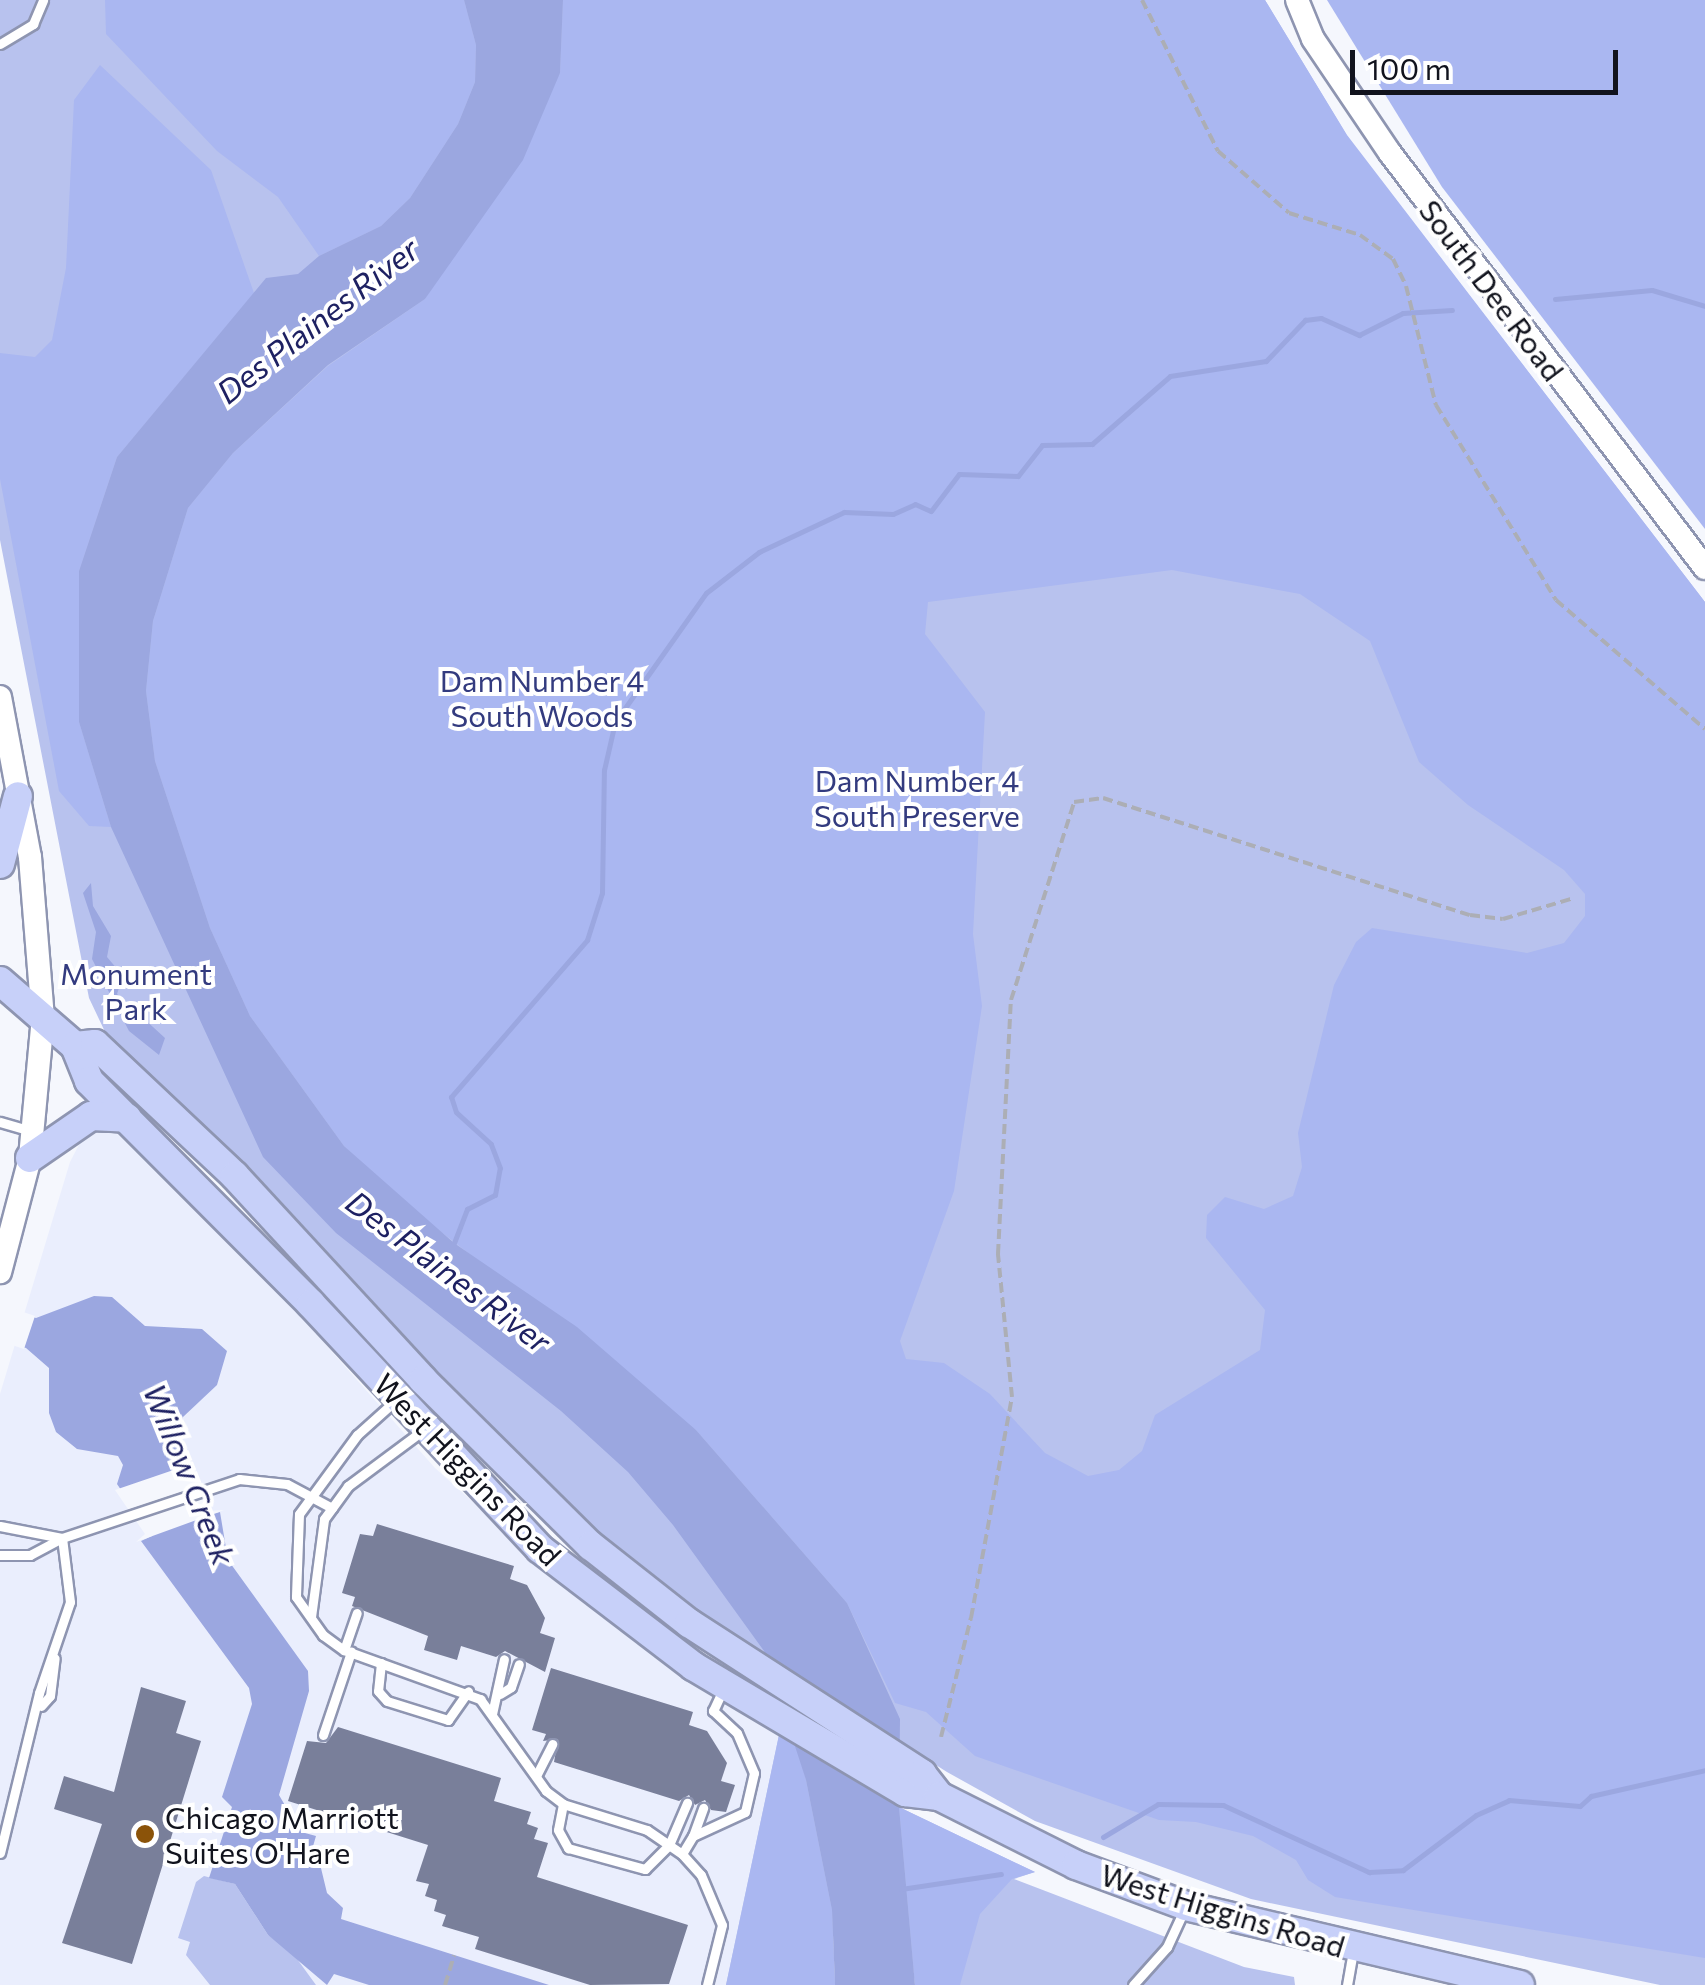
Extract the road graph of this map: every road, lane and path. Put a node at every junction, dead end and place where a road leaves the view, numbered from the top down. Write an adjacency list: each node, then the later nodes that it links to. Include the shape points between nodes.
1 (43, 0): 4 (lane, via 33,24)
2 (1142, 0): 7 (path, via 1218,151 1289,214 1360,235 1392,259 1406,286 1436,406 1556,600)
3 (1296, 0): 5 (main road, South Dee Road, via 1313,39 1496,296)
4 (0, 44)
5 (1705, 568)
6 (0, 696): 8 (main road)
7 (1705, 730)
8 (18, 796): 9 (main road); 12 (main road, via 43,959)
9 (0, 864)
10 (1571, 899): 36 (path, via 1503,919 1470,916 1122,803 1074,802 1011,1000 998,1254 1012,1397 971,1618)
11 (0, 980): 12 (main road, West Higgins Road)
12 (43, 1018): 13 (main road, West Higgins Road); 16 (main road)
13 (75, 1046): 14 (main road, West Higgins Road, via 90,1082); 39 (main road, West Higgins Road, via 95,1044 235,1176 423,1380 591,1546 764,1674 905,1763)
14 (127, 1118): 16 (main road, via 91,1116); 18 (main road, West Higgins Road)
15 (0, 1122): 16 (lane)
16 (32, 1145): 17 (main road)
17 (0, 1272)
18 (398, 1398): 19 (main road, West Higgins Road); 20 (lane, via 357,1435)
19 (427, 1427): 21 (lane, via 348,1486); 31 (main road, West Higgins Road, via 540,1549 634,1626)
20 (311, 1496): 21 (lane); 23 (lane, via 260,1477); 26 (lane, via 299,1514 293,1553 296,1597)
21 (332, 1508): 26 (lane, via 324,1519)
22 (0, 1526): 23 (lane)
23 (62, 1538): 24 (lane, via 30,1555); 45 (lane, via 70,1602)
24 (0, 1555)
25 (357, 1612): 27 (lane)
26 (311, 1617): 27 (lane)
27 (348, 1651): 29 (lane); 35 (lane)
28 (504, 1659): 33 (lane)
29 (382, 1663): 32 (lane); 32 (lane, via 378,1691 387,1702 448,1720)
30 (518, 1664): 33 (lane, via 511,1687)
31 (725, 1684): 39 (main road, West Higgins Road, via 905,1792); 43 (lane, via 713,1711 736,1733 754,1773 745,1812)
32 (468, 1691): 34 (lane)
33 (500, 1694): 34 (lane)
34 (492, 1714): 38 (lane)
35 (322, 1735)
36 (941, 1737)
37 (552, 1744): 38 (lane)
38 (536, 1776): 41 (lane)
39 (939, 1796): 47 (main road, West Higgins Road, via 1076,1865)
40 (687, 1803): 44 (lane)
41 (563, 1804): 44 (lane, via 647,1830); 44 (lane, via 558,1830 568,1848 645,1869)
42 (702, 1808): 43 (lane)
43 (694, 1836): 46 (lane)
44 (668, 1845): 46 (lane)
45 (0, 1853)
46 (682, 1854): 52 (lane, via 701,1875 722,1925)
47 (1186, 1906): 48 (main road, West Higgins Road); 53 (lane, via 1167,1947)
48 (1353, 1950): 50 (main road, West Higgins Road); 54 (lane)
49 (454, 1955): 51 (path)
50 (1507, 1984)
51 (445, 1985)
52 (706, 1985)
53 (1133, 1985)
54 (1347, 1985)

